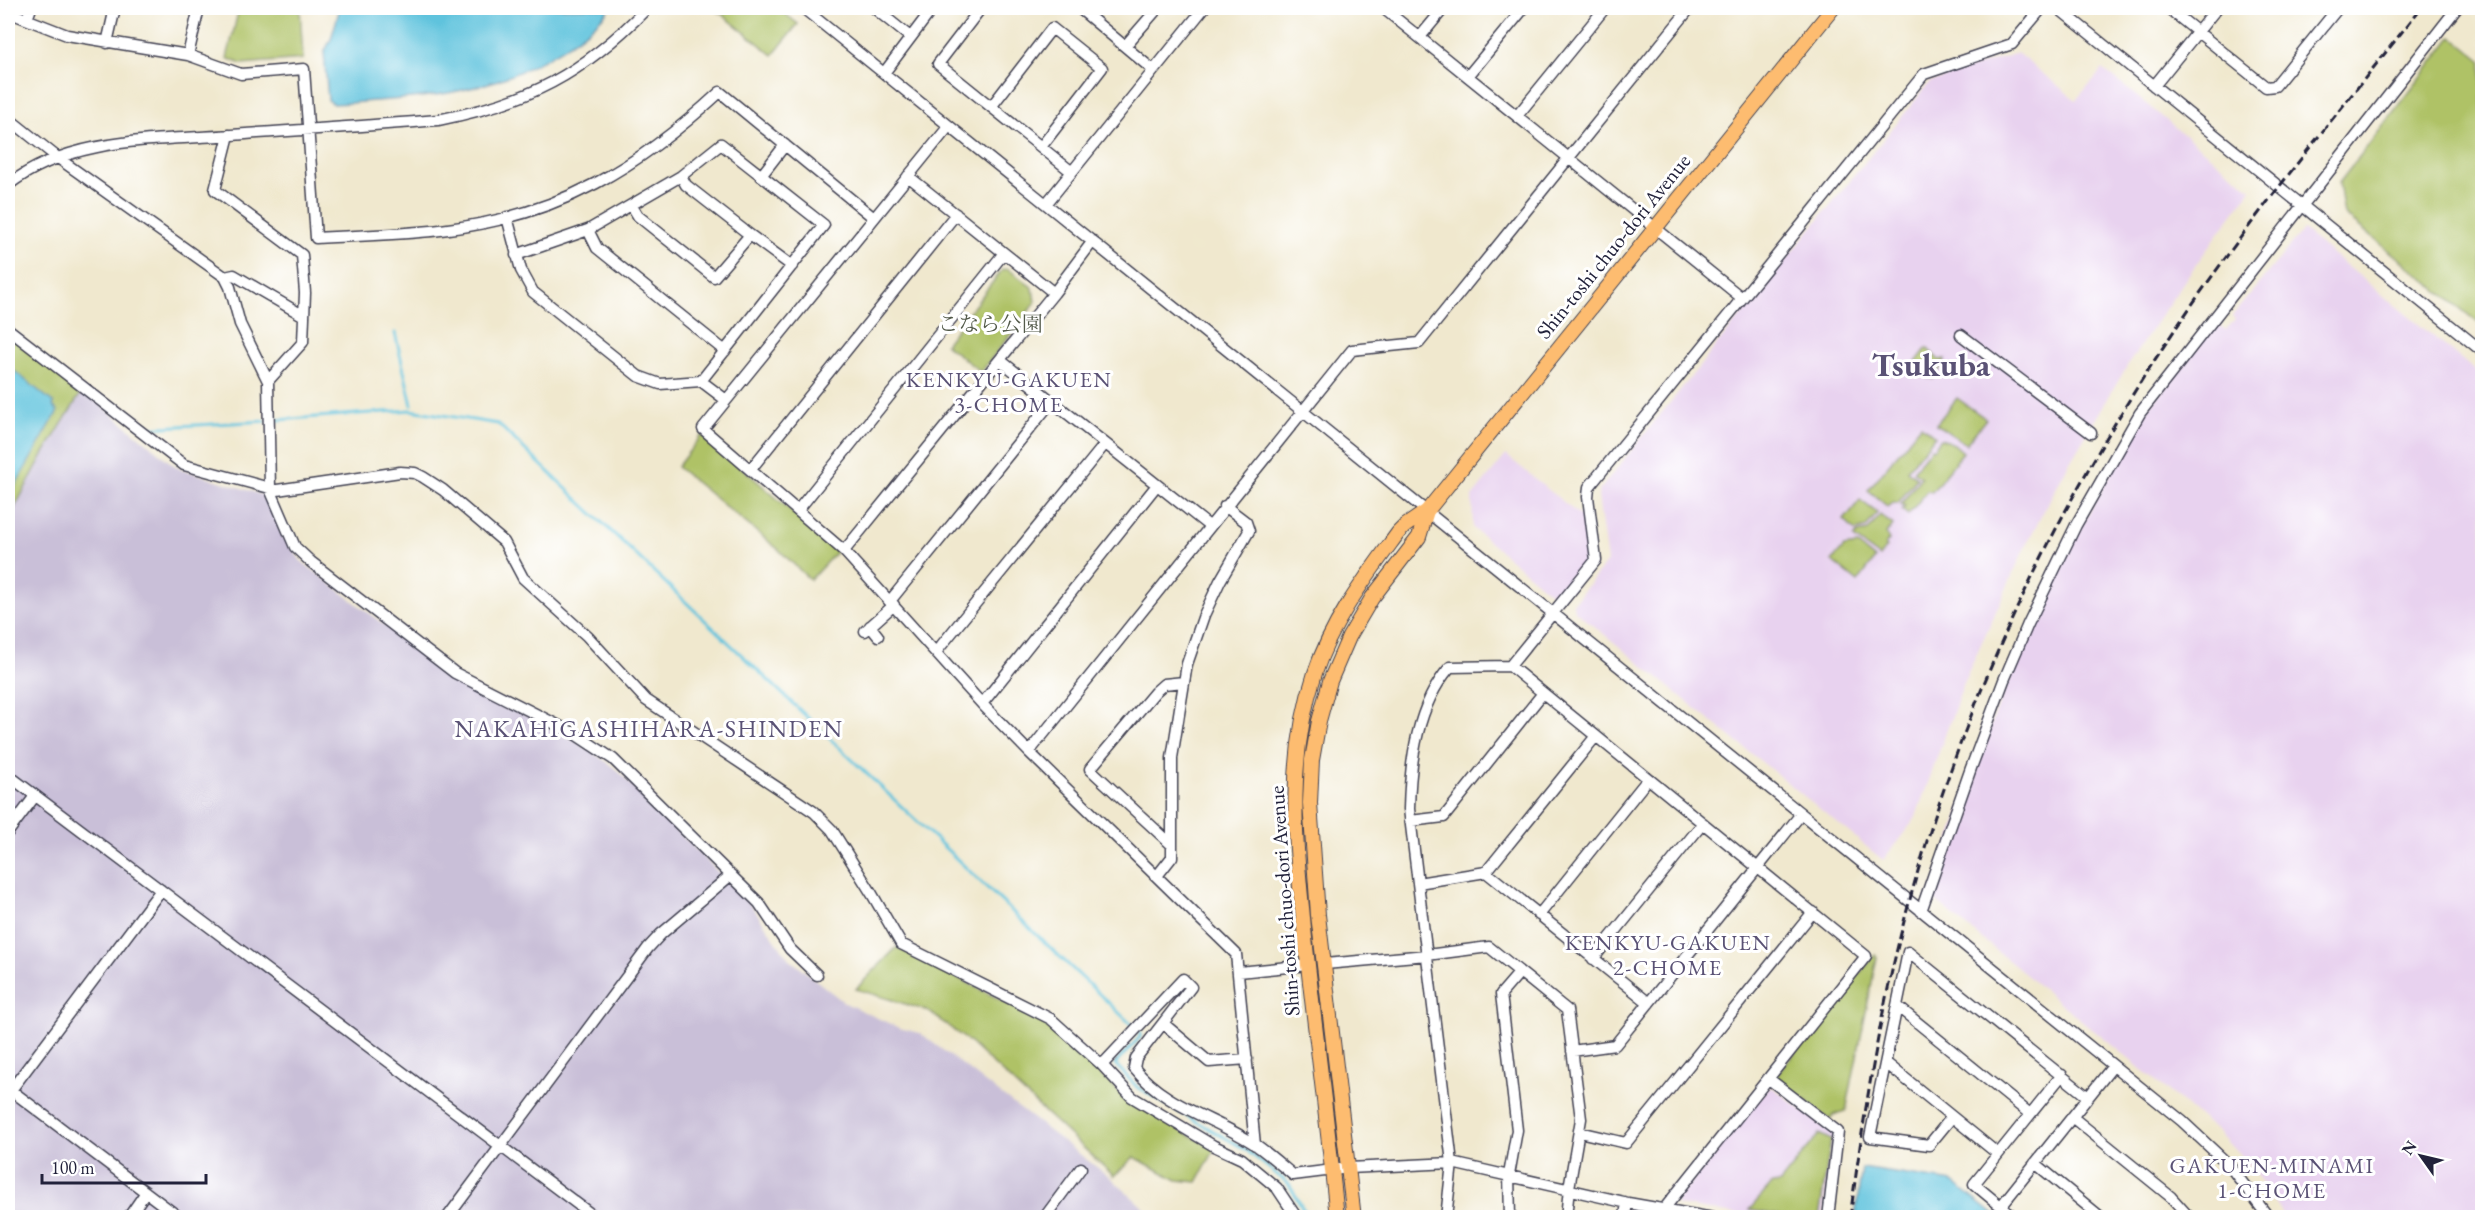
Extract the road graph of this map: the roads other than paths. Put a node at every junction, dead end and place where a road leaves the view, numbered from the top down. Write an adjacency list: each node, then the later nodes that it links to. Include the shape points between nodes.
1 (31, 8): 25 (street)
2 (115, 8): 29 (street)
3 (199, 8): 31 (street)
4 (647, 8): 40 (street, via 580,66 506,104 438,120)
5 (803, 8): 33 (street)
6 (874, 8): 27 (street)
7 (933, 8): 27 (street)
8 (981, 8): 36 (street, via 938,64)
9 (1079, 8): 30 (street)
10 (1158, 8): 30 (street)
11 (1204, 8): 32 (street)
12 (1383, 8): 28 (street)
13 (1444, 8): 28 (street)
14 (1524, 8): 34 (street)
15 (1605, 8): 37 (street)
16 (1690, 8): 45 (street)
17 (1833, 8): 57 (main road, Shin-toshi chuo-dori Avenue)
18 (2042, 8): 66 (street, via 2012,44 1924,74)
19 (2058, 8): 35 (street)
20 (2168, 8): 26 (street)
21 (2217, 8): 26 (street)
22 (2338, 8): 26 (street, via 2275,86 2266,87)
23 (2457, 8): 52 (street)
24 (8, 12): 25 (street)
25 (27, 19): 29 (street, via 67,35)
26 (2198, 32): 35 (street)
27 (910, 37): 33 (street)
28 (1420, 37): 34 (street)
29 (107, 43): 31 (street)
30 (1125, 46): 32 (street)
31 (188, 55): 40 (street, via 241,74 304,69)
32 (1153, 70): 46 (street)
33 (884, 73): 39 (street)
34 (1468, 76): 37 (street)
35 (2154, 86): 52 (street)
36 (991, 107): 43 (street); 43 (street, via 1052,28 1102,68)
37 (1517, 116): 45 (street)
38 (8, 118): 44 (street)
39 (949, 126): 49 (street); 51 (street)
40 (308, 129): 41 (street); 55 (street, via 316,238 447,230)
41 (229, 135): 44 (street, via 96,146); 67 (street, via 215,189 302,255)
42 (785, 145): 48 (street); 55 (street, via 720,92 664,142 613,175 578,193); 56 (street)
43 (1041, 147): 46 (street)
44 (58, 158): 50 (street); 64 (street)
45 (1569, 158): 57 (street); 77 (street, via 1419,343 1352,350)
46 (1072, 172): 51 (street)
47 (681, 176): 48 (street, via 721,144); 53 (street); 59 (street, via 686,185)
48 (761, 176): 63 (street, via 824,225)
49 (908, 176): 54 (street); 56 (street)
50 (9, 181)
51 (1046, 204): 60 (street)
52 (2303, 205): 71 (street); 112 (street, via 2140,413 2076,525 2004,680)
53 (632, 206): 58 (street); 59 (street, via 638,216 714,277)
54 (956, 214): 61 (street); 80 (street)
55 (507, 217): 62 (street)
56 (874, 218): 75 (street)
57 (1656, 227): 66 (street); 85 (main road, Shin-toshi chuo-dori Avenue)
58 (588, 230): 62 (street); 70 (street, via 597,248)
59 (750, 235): 63 (street)
60 (1093, 241): 65 (street); 77 (street)
61 (1004, 253): 65 (street); 84 (street)
62 (516, 255): 74 (street, via 533,291 638,376 660,384)
63 (792, 266): 70 (street)
64 (225, 277): 67 (street, via 234,275); 73 (street, via 240,324)
65 (1054, 293): 72 (street)
66 (1742, 298): 89 (street, via 1589,487 1596,560)
67 (304, 316): 73 (street, via 303,342)
68 (8, 329): 82 (street, via 184,465)
69 (1961, 335): 78 (street)
70 (725, 351): 74 (street)
71 (2482, 351)
72 (1000, 360): 76 (street); 87 (street)
73 (268, 381): 82 (street)
74 (701, 381): 75 (street)
75 (726, 400): 80 (street, via 703,429)
76 (1052, 401): 79 (street); 88 (street)
77 (1303, 412): 83 (street); 85 (street)
78 (2091, 433)
79 (1105, 444): 81 (street); 91 (street)
80 (751, 469): 84 (street)
81 (1157, 485): 86 (street); 95 (street)
82 (270, 489): 108 (street, via 295,547 311,562 455,673 574,734 613,759); 128 (street, via 400,472 415,473 433,483 504,542 523,579 587,636 646,700 814,812 832,830 901,945 1051,1019)
83 (1225, 506): 86 (street); 93 (street, via 1246,522 1249,531 1204,615)
84 (798, 510): 87 (street)
85 (1427, 511): 89 (street); 117 (main road, Shin-toshi chuo-dori Avenue, via 1419,537 1372,598 1349,637 1330,681 1319,721 1310,803); 118 (main road, Shin-toshi chuo-dori Avenue, via 1405,526 1353,597 1316,671 1303,715 1294,802)
86 (1209, 526): 97 (street)
87 (844, 550): 88 (street)
88 (892, 603): 90 (street, via 867,629); 91 (street)
89 (1554, 612): 92 (street); 101 (street)
90 (878, 636)
91 (936, 652): 95 (street)
92 (1510, 666): 94 (street); 102 (street, via 1450,667 1446,672 1416,739 1409,781)
93 (1184, 682): 105 (street, via 1173,758); 105 (street, via 1164,684 1155,692 1090,769)
94 (1543, 693): 96 (street); 102 (street, via 1444,817)
95 (982, 704): 97 (street)
96 (1596, 736): 99 (street); 107 (street)
97 (1029, 752): 109 (street)
98 (8, 774): 100 (street)
99 (1648, 779): 103 (street); 114 (street)
100 (35, 795): 104 (street); 111 (street)
101 (1801, 814): 106 (street); 112 (street)
102 (1410, 821): 110 (street)
103 (1703, 823): 106 (street); 116 (street)
104 (8, 832)
105 (1172, 845): 109 (street, via 1172,857)
106 (1758, 868): 113 (street); 122 (street)
107 (1486, 872): 110 (street); 114 (street)
108 (731, 875): 121 (street, via 759,903 790,949); 139 (street, via 648,948)
109 (1157, 876): 119 (street, via 1236,954)
110 (1418, 883): 115 (street)
111 (161, 890): 132 (street); 139 (street)
112 (1921, 911): 129 (street)
113 (1813, 912): 131 (street, via 1866,956); 137 (street, via 1626,1143)
114 (1539, 915): 116 (street)
115 (1427, 955): 117 (street); 120 (street, via 1489,947); 141 (street)
116 (1593, 958): 122 (street)
117 (1325, 964): 144 (main road, Shin-toshi chuo-dori Avenue)
118 (1308, 965): 119 (street); 145 (main road, Shin-toshi chuo-dori Avenue)
119 (1239, 972): 126 (street)
120 (1520, 972): 125 (street, via 1567,1010); 146 (street, via 1501,994 1517,1130)
121 (817, 975)
122 (1649, 1003): 125 (street, via 1615,1045)
123 (1897, 1006): 127 (street); 130 (street, via 1908,952); 134 (street)
124 (1164, 1024): 126 (street, via 1209,1062); 128 (street, via 1191,987 1183,980); 138 (street, via 1136,1058 1134,1068 1147,1084)
125 (1572, 1051): 137 (street, via 1581,1119)
126 (1247, 1059): 138 (street)
127 (1886, 1063): 135 (street); 135 (street, via 1870,1137 1929,1145)
128 (1102, 1065): 156 (street, via 1132,1097 1242,1159 1277,1188)
129 (2113, 1066): 133 (street); 167 (street, via 2229,1165)
130 (2062, 1075): 133 (street); 134 (street)
131 (1769, 1079): 150 (street); 163 (street, via 1838,1132)
132 (8, 1091): 148 (street)
133 (2088, 1097): 136 (street)
134 (2030, 1114): 140 (street)
135 (1952, 1117): 140 (street)
136 (2072, 1117): 142 (street); 166 (street, via 2171,1197)
137 (1579, 1132): 147 (street)
138 (1256, 1145): 145 (street, via 1293,1175)
139 (501, 1146): 153 (street); 154 (street)
140 (1998, 1154): 149 (street, via 1974,1184)
141 (1452, 1163): 144 (street); 146 (street); 159 (street)
142 (2035, 1163): 149 (street); 165 (street)
143 (1081, 1168): 155 (street)
144 (1349, 1168): 145 (street); 158 (main road, Shin-toshi chuo-dori Avenue)
145 (1333, 1170): 157 (main road, Shin-toshi chuo-dori Avenue)
146 (1509, 1174): 147 (street); 160 (street)
147 (1569, 1188): 150 (street); 161 (street)
148 (147, 1192): 151 (street); 152 (street)
149 (2001, 1206): 164 (street)
150 (1664, 1209): 162 (street)
151 (128, 1218)
152 (180, 1218)
153 (447, 1218)
154 (596, 1218)
155 (1044, 1218)
156 (1297, 1218)
157 (1337, 1218)
158 (1354, 1218)
159 (1446, 1218)
160 (1510, 1218)
161 (1566, 1218)
162 (1713, 1218)
163 (1828, 1218)
164 (2015, 1218)
165 (2102, 1218)
166 (2190, 1218)
167 (2269, 1218)

